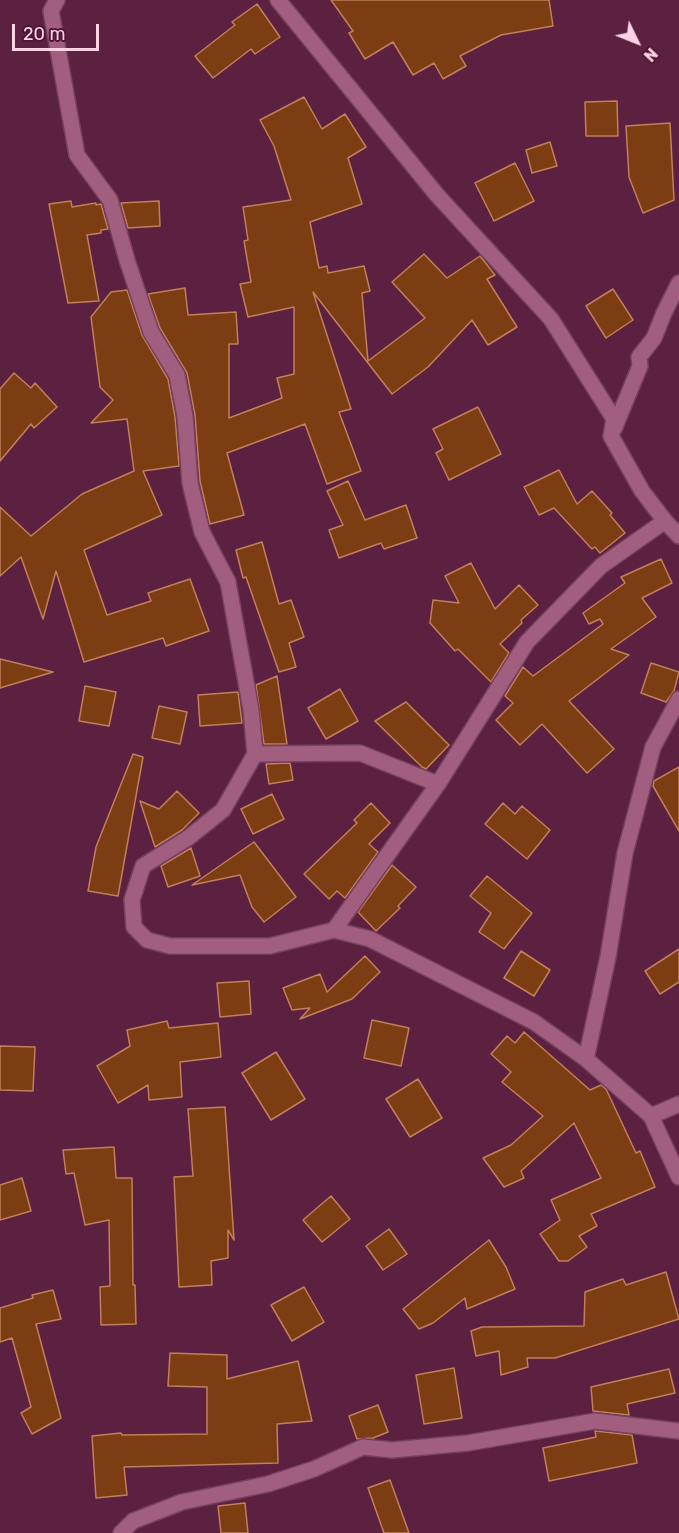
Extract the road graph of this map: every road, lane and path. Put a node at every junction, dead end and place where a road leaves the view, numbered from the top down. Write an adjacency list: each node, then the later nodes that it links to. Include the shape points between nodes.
1 (57, 0): 8 (street, via 51,11 76,155 110,200 151,332 177,375 185,416 190,483 202,532 228,582)
2 (278, 0): 4 (street, via 437,195 551,319 614,419)
3 (679, 283): 4 (street, via 654,338 639,357 640,366)
4 (611, 436): 5 (street, via 642,491)
5 (665, 521): 6 (street); 9 (street, via 601,566 527,642)
6 (679, 536)
7 (679, 699): 11 (street, via 653,747 628,842)
8 (255, 754): 9 (street, via 360,753); 10 (street, via 223,810 143,866 132,900 134,927 147,940 170,946 270,946)
9 (438, 784): 10 (street)
10 (334, 930): 11 (street, via 370,939 534,1022)
11 (586, 1059): 13 (street)
12 (679, 1104): 13 (street)
13 (651, 1116): 14 (street)
14 (679, 1177)
15 (679, 1431): 16 (street, via 595,1421 468,1443 392,1450 363,1447 268,1484 182,1502 133,1521)
16 (121, 1533)

